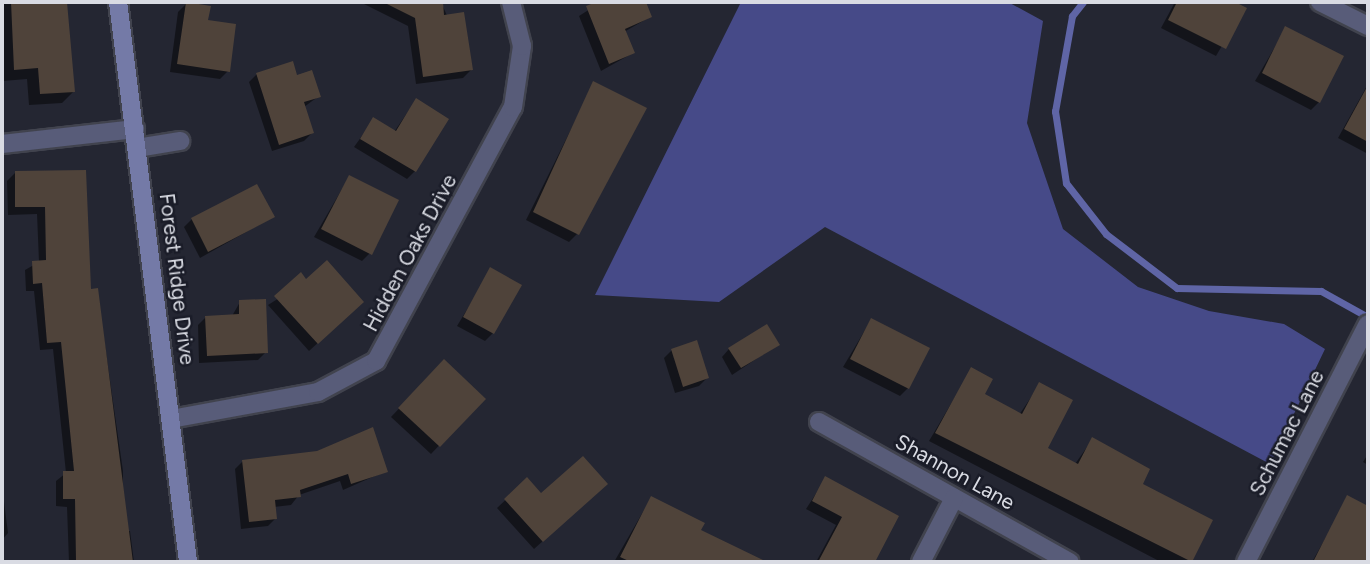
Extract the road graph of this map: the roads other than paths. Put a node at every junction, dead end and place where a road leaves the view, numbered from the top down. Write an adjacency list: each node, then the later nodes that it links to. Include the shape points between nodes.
1 (118, 2): 5 (main road, Forest Ridge Drive)
2 (511, 2): 10 (street, Hidden Oaks Drive, via 522,46 513,107 376,361 318,392)
3 (1320, 2): 4 (street)
4 (1368, 26)
5 (135, 129): 7 (street); 8 (main road, Forest Ridge Drive)
6 (180, 141): 8 (street)
7 (2, 144)
8 (137, 148): 10 (main road, Forest Ridge Drive)
9 (1366, 328): 16 (street, Schumac Lane)
10 (172, 419): 13 (main road, Forest Ridge Drive)
11 (819, 422): 12 (street, Shannon Lane)
12 (954, 498): 14 (street); 15 (street, Shannon Lane)
13 (188, 562)
14 (921, 562)
15 (1069, 562)
16 (1246, 562)

